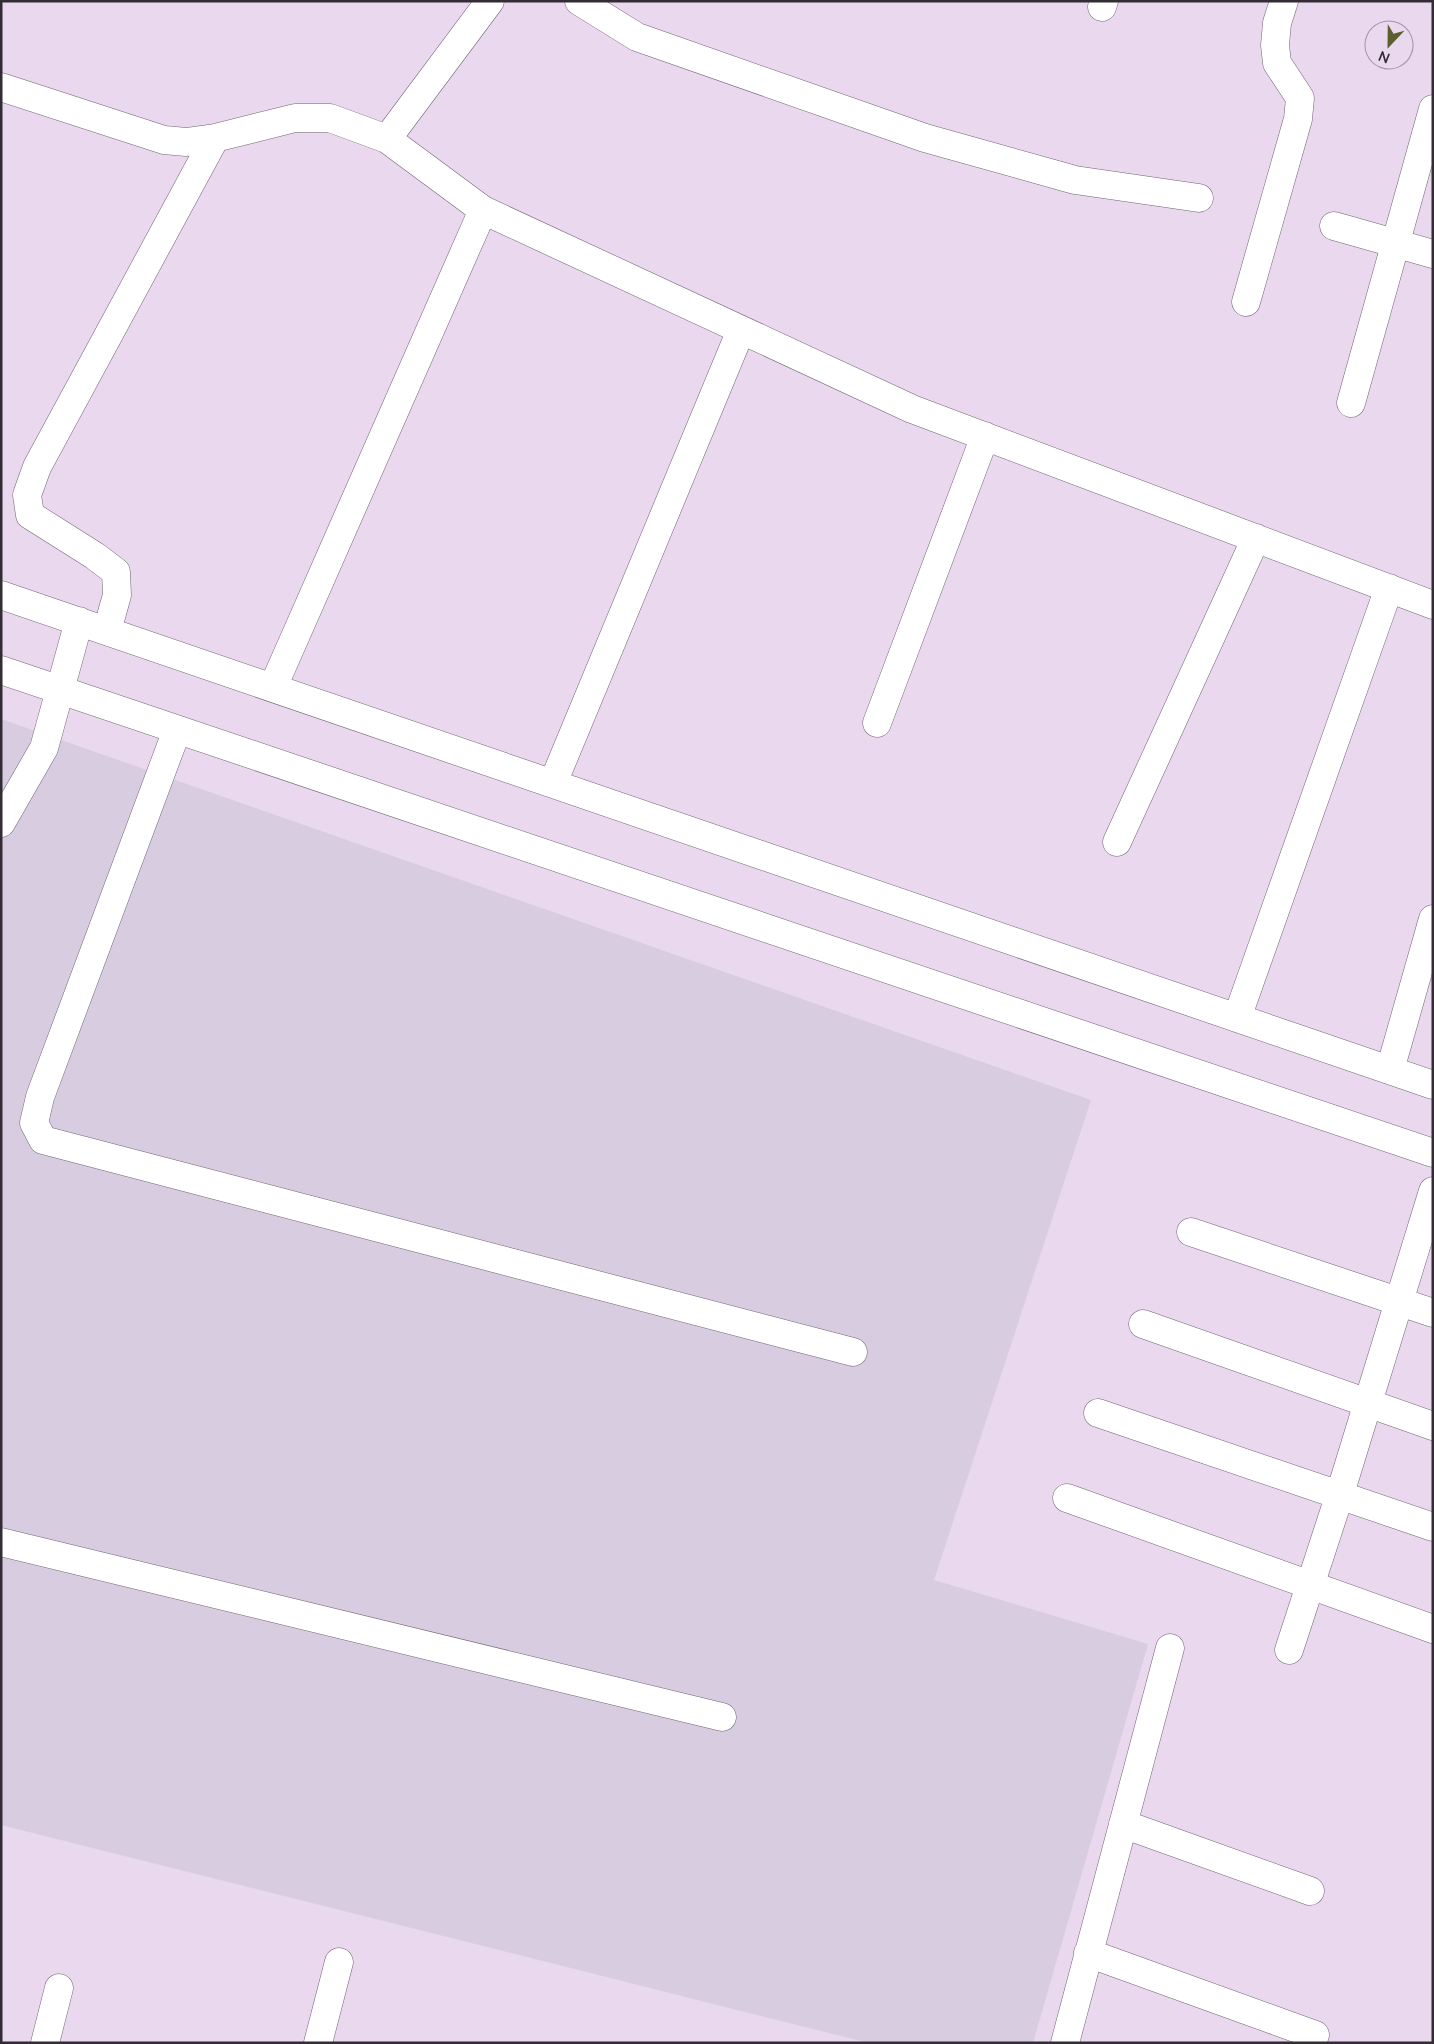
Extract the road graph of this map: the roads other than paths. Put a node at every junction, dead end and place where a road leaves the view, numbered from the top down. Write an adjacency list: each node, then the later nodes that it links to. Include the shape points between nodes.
1 (490, 1): 7 (street)
2 (579, 1): 8 (street, via 637,37 925,138 1075,180)
3 (1284, 1): 13 (street, via 1277,24 1277,62 1300,98 1298,119)
4 (1, 87): 6 (street, via 164,140 186,142)
5 (1433, 109): 11 (street)
6 (215, 138): 7 (street, via 295,118 330,118); 22 (street, via 37,467 26,495 30,515 116,572 117,595)
7 (387, 139): 9 (street)
8 (1199, 198)
9 (483, 210): 14 (street); 24 (street)
10 (1334, 226): 11 (street)
11 (1396, 244): 12 (street); 15 (street)
12 (1433, 254)
13 (1246, 302)
14 (741, 330): 16 (street, via 912,409); 28 (street)
15 (1351, 403)
16 (985, 436): 17 (street); 26 (street)
17 (1256, 538): 18 (street); 30 (street)
18 (1389, 588): 20 (street); 32 (street)
19 (1, 595): 21 (street)
20 (1433, 605)
21 (79, 621): 22 (street); 25 (street)
22 (107, 631): 24 (street)
23 (1, 670): 25 (street)
24 (273, 688): 28 (street)
25 (61, 690): 27 (street); 29 (street, via 44,748)
26 (877, 723)
27 (177, 730): 35 (street); 41 (street, via 40,1097 34,1123 43,1140)
28 (553, 784): 32 (street)
29 (1, 823)
30 (1117, 842)
31 (1433, 919): 33 (street)
32 (1237, 1018): 33 (street)
33 (1390, 1070): 34 (street)
34 (1433, 1085)
35 (1433, 1153)
36 (1433, 1191): 38 (street)
37 (1192, 1232): 38 (street)
38 (1398, 1301): 39 (street); 42 (street)
39 (1433, 1312)
40 (1143, 1324): 42 (street)
41 (853, 1352)
42 (1367, 1404): 44 (street); 45 (street)
43 (1098, 1413): 45 (street)
44 (1433, 1426)
45 (1339, 1497): 47 (street); 49 (street)
46 (1067, 1498): 49 (street)
47 (1433, 1527)
48 (1, 1542): 53 (street)
49 (1310, 1585): 50 (street); 52 (street)
50 (1433, 1629)
51 (1170, 1648): 54 (street)
52 (1289, 1650)
53 (722, 1717)
54 (1123, 1824): 55 (street); 56 (street)
55 (1310, 1891)
56 (1088, 1953): 59 (street); 62 (street)
57 (339, 1962): 61 (street)
58 (59, 1988): 60 (street)
59 (1315, 2035)
60 (45, 2043)
61 (318, 2043)
62 (1065, 2043)

